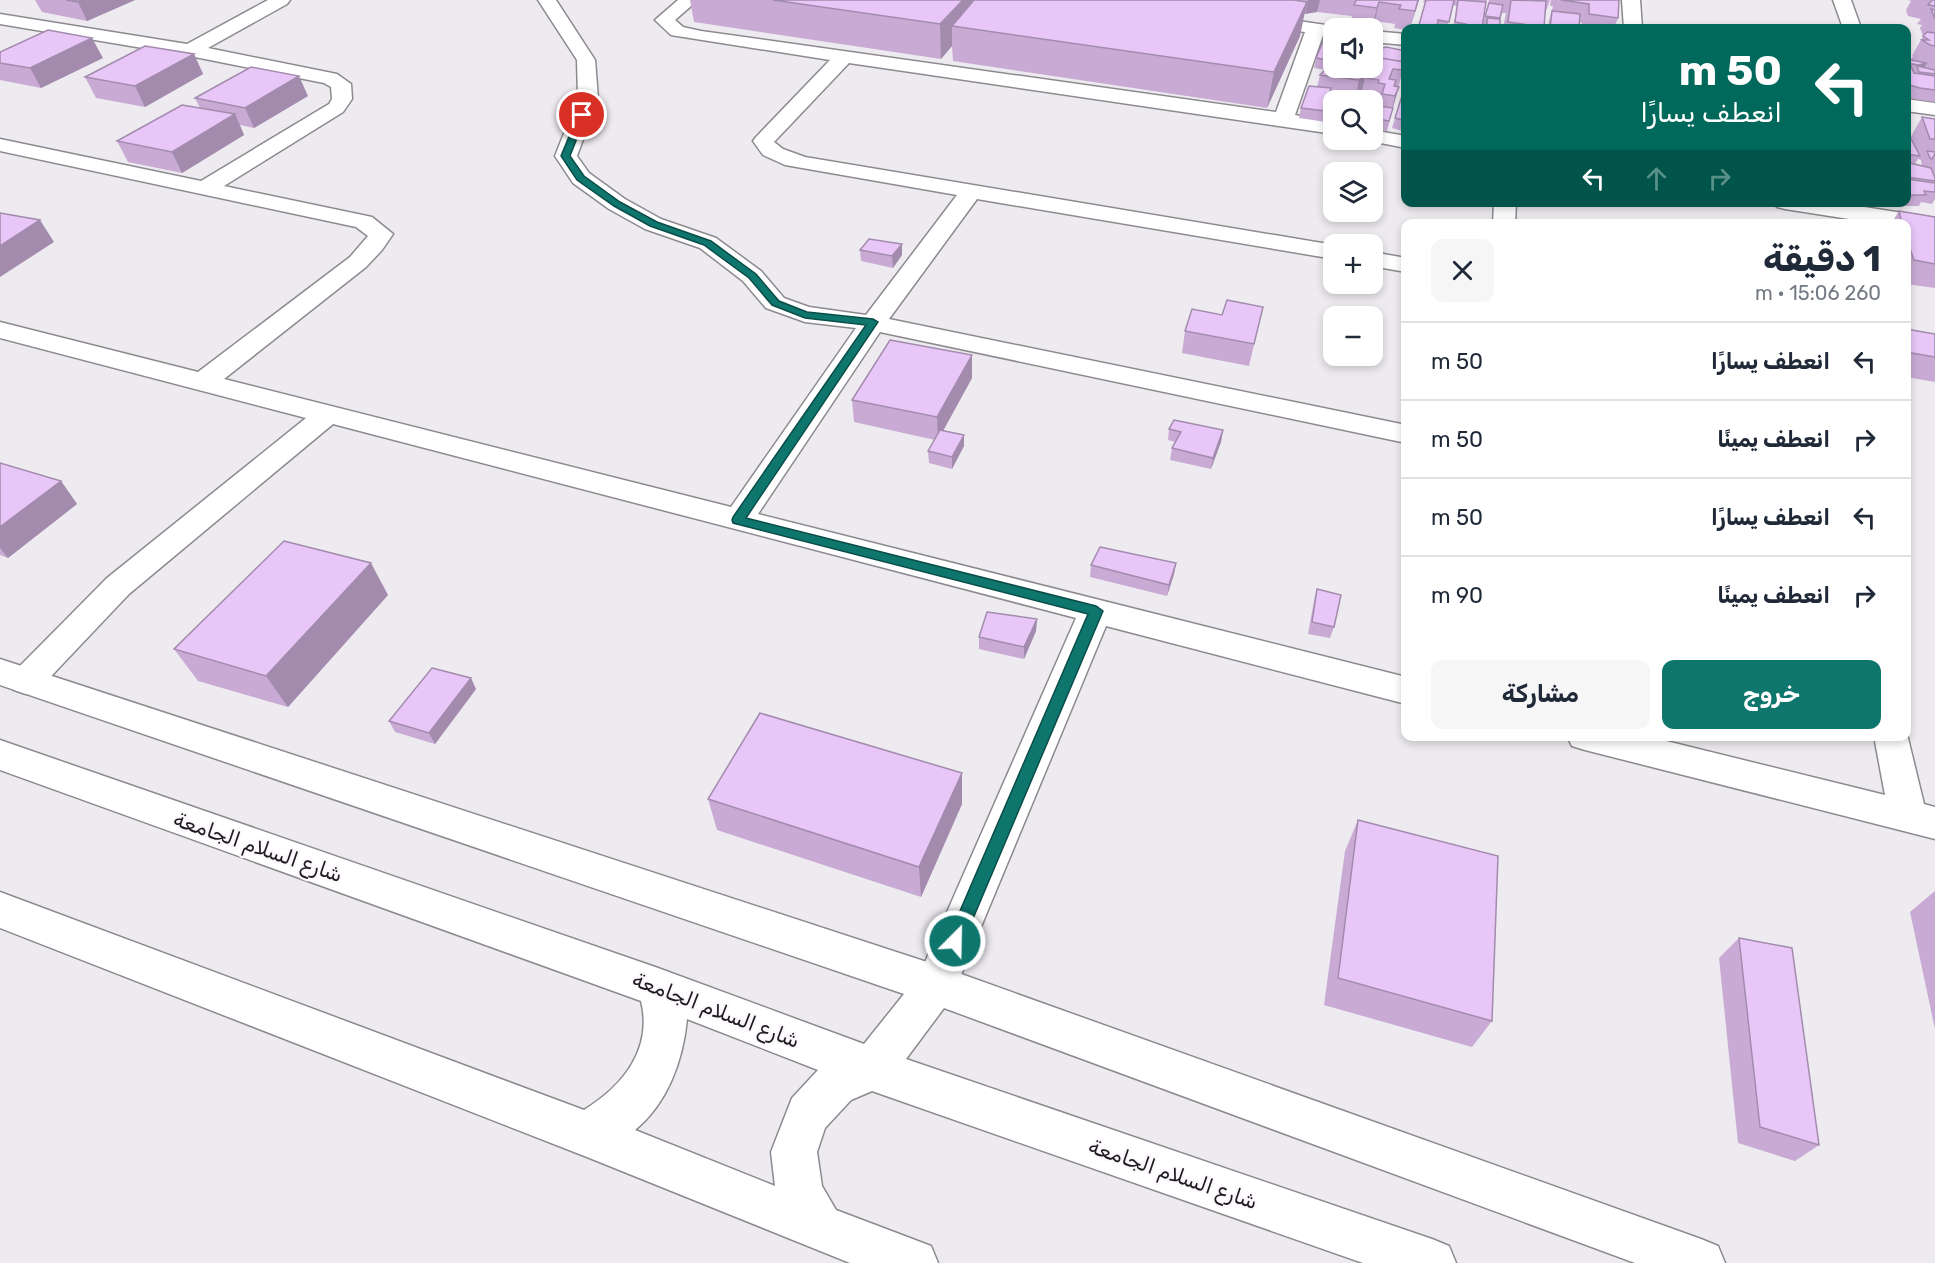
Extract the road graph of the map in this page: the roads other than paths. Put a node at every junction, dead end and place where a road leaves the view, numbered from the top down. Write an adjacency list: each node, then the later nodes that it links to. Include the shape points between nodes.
1 (281, 0): 16 (street)
2 (547, 0): 34 (street, via 586,60 588,98 566,156 580,178 653,224 708,243 752,276 775,303 805,315)
3 (689, 0): 17 (street, via 664,20 677,31)
4 (1631, 0): 9 (street)
5 (1842, 0): 10 (street)
6 (1235, 17): 11 (street)
7 (0, 19): 8 (street)
8 (20, 22): 12 (street); 16 (street)
9 (1633, 24)
10 (1851, 24)
11 (1323, 29)
12 (0, 31)
13 (1323, 33): 20 (street)
14 (1383, 37): 15 (street)
15 (1401, 39)
16 (190, 50): 25 (street, via 330,78 341,84 343,91 336,108)
17 (844, 57): 20 (street); 26 (street, via 763,141 767,149 806,163)
18 (1911, 106): 19 (street)
19 (1935, 109)
20 (1283, 119): 21 (street)
21 (1323, 126)
22 (1383, 138): 23 (street)
23 (1401, 141)
24 (0, 145): 25 (street)
25 (207, 187): 36 (street, via 364,222 381,234 358,262)
26 (972, 190): 31 (street); 34 (street)
27 (1816, 207): 28 (street)
28 (1895, 219)
29 (1911, 221): 30 (street)
30 (1935, 225)
31 (1323, 250)
32 (1383, 261): 33 (street)
33 (1401, 264)
34 (873, 322): 38 (street); 39 (street)
35 (0, 330): 36 (street)
36 (203, 382): 37 (street)
37 (328, 414): 39 (street); 41 (street)
38 (1401, 433)
39 (738, 520): 40 (street)
40 (1096, 611): 42 (street); 48 (street)
41 (13, 676): 48 (street)
42 (1401, 691)
43 (1605, 741): 46 (street)
44 (1894, 741): 46 (street)
45 (0, 755): 49 (street, شارع السلام الجامعة)
46 (1922, 820)
47 (0, 910): 51 (street)
48 (936, 985): 50 (street); 55 (street)
49 (658, 988): 50 (street, شارع السلام الجامعة); 51 (street, via 666,1017 662,1050 647,1084 621,1113)
50 (872, 1069): 52 (street, via 835,1084 808,1114 794,1152 799,1193); 54 (street, شارع السلام الجامعة)
51 (587, 1134): 52 (street)
52 (820, 1228): 53 (street)
53 (914, 1263)
54 (1432, 1263)
55 (1701, 1263)

